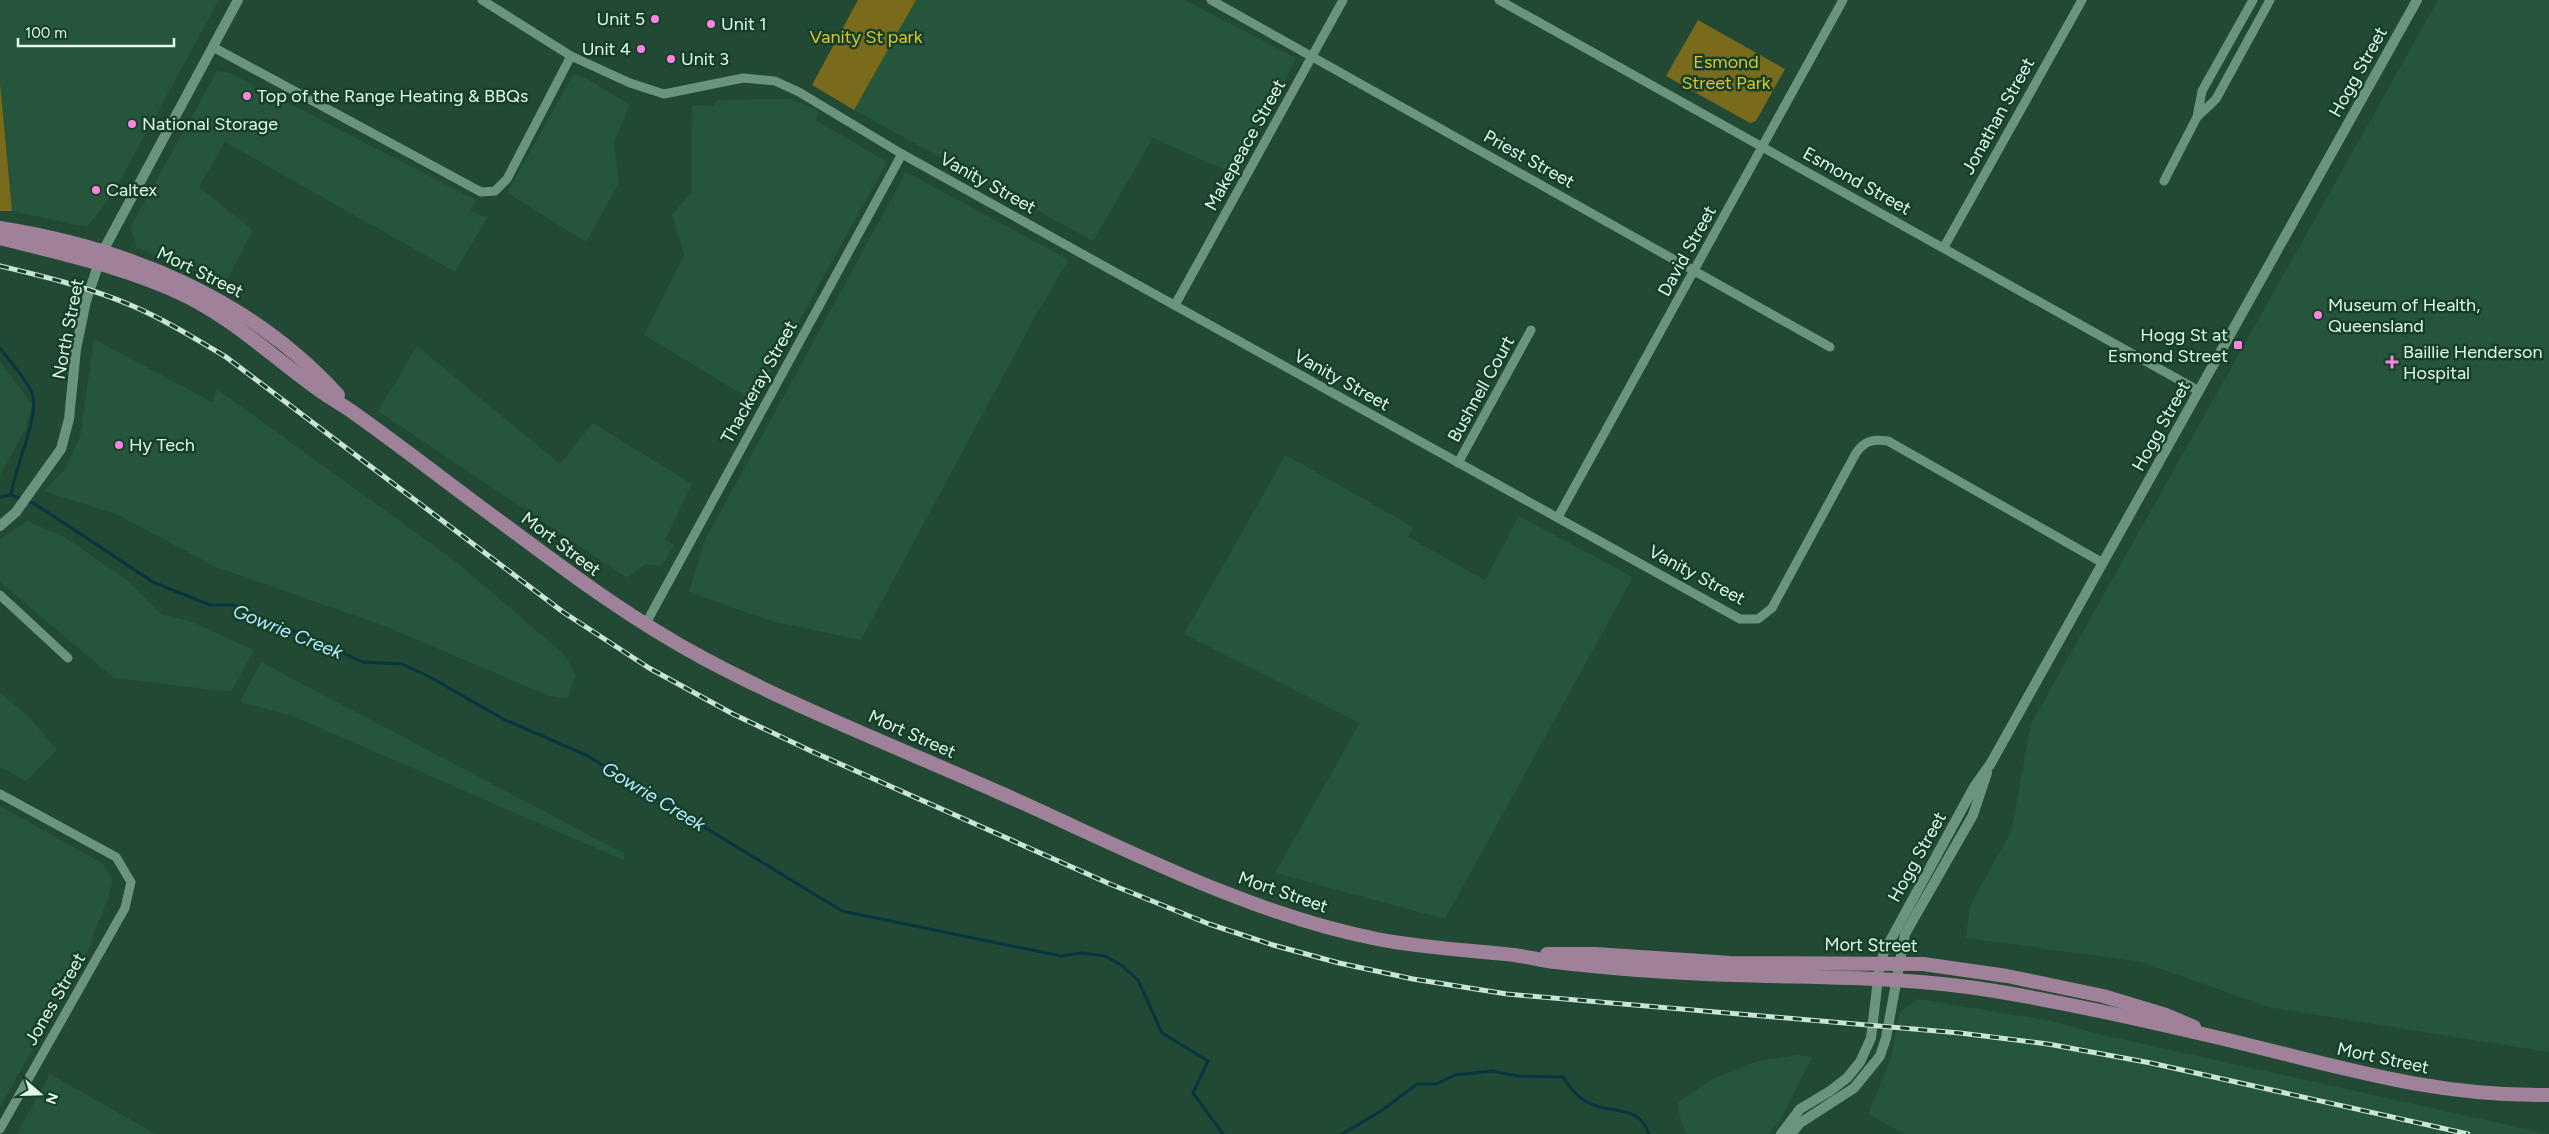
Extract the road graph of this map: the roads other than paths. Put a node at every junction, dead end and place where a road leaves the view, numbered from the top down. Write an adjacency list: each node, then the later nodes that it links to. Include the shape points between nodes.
1 (238, 0): 11 (street, North Street)
2 (482, 0): 12 (street, Vanity Street)
3 (1211, 0): 13 (street, Priest Street)
4 (1343, 0): 13 (street, Makepeace Street)
5 (1499, 0): 15 (street, Esmond Street)
6 (1843, 0): 15 (street, David Street)
7 (2082, 0): 20 (street, Jonathan Street)
8 (2253, 0): 14 (street, via 2202,91)
9 (2270, 0): 14 (street, via 2216,98)
10 (2417, 0): 26 (street, Hogg Street)
11 (213, 47): 12 (street, via 481,192 495,191 506,179); 21 (street, North Street)
12 (571, 56): 16 (street, Vanity Street, via 630,83 664,94 743,78 775,81 800,92)
13 (1312, 57): 22 (street, Priest Street); 23 (street, Makepeace Street)
14 (2197, 118): 17 (street)
15 (1762, 146): 20 (street, Esmond Street); 22 (street, David Street)
16 (902, 154): 23 (street, Vanity Street); 32 (street, Thackeray Street)
17 (2164, 181)
18 (0, 228): 21 (main road, Mort Street)
19 (0, 238): 21 (main road, Mort Street)
20 (1944, 247): 26 (street, Esmond Street)
21 (100, 258): 29 (street, North Street, via 76,349 65,438 55,459 16,512); 32 (main road, Mort Street, via 168,274 237,310 300,359 352,411 598,595)
22 (1695, 270): 25 (street, Priest Street); 28 (street, David Street)
23 (1175, 305): 27 (street, Vanity Street)
24 (1531, 330): 27 (street, Bushnell Court)
25 (1830, 347)
26 (2199, 391): 30 (street, Hogg Street)
27 (1458, 463): 28 (street, Vanity Street)
28 (1558, 517): 30 (street, Vanity Street, via 1740,619 1758,619 1772,608 1856,453 1862,445 1874,439 1888,442)
29 (0, 526)
30 (2103, 563): 34 (street, Hogg Street)
31 (0, 595): 33 (street)
32 (645, 625): 36 (main road, Mort Street, via 768,690 1244,900 1290,917 1378,939 1659,972)
33 (68, 658)
34 (1991, 763): 36 (street, Hogg Street, via 1974,787 1902,916); 37 (street, Hogg Street, via 1973,815 1905,934)
35 (0, 794): 39 (street, Jones Street, via 116,857 131,882 125,908)
36 (1879, 971): 37 (main road, Mort Street); 40 (street, Hogg Street, via 1871,1038 1860,1062 1847,1078 1800,1109)
37 (1898, 971): 38 (main road, Mort Street, via 1919,980 1996,991 2212,1036 2407,1084 2501,1096); 41 (street, Hogg Street, via 1880,1056 1848,1093 1816,1111)
38 (2549, 1095)
39 (0, 1129)
40 (1781, 1134)
41 (1791, 1134)

